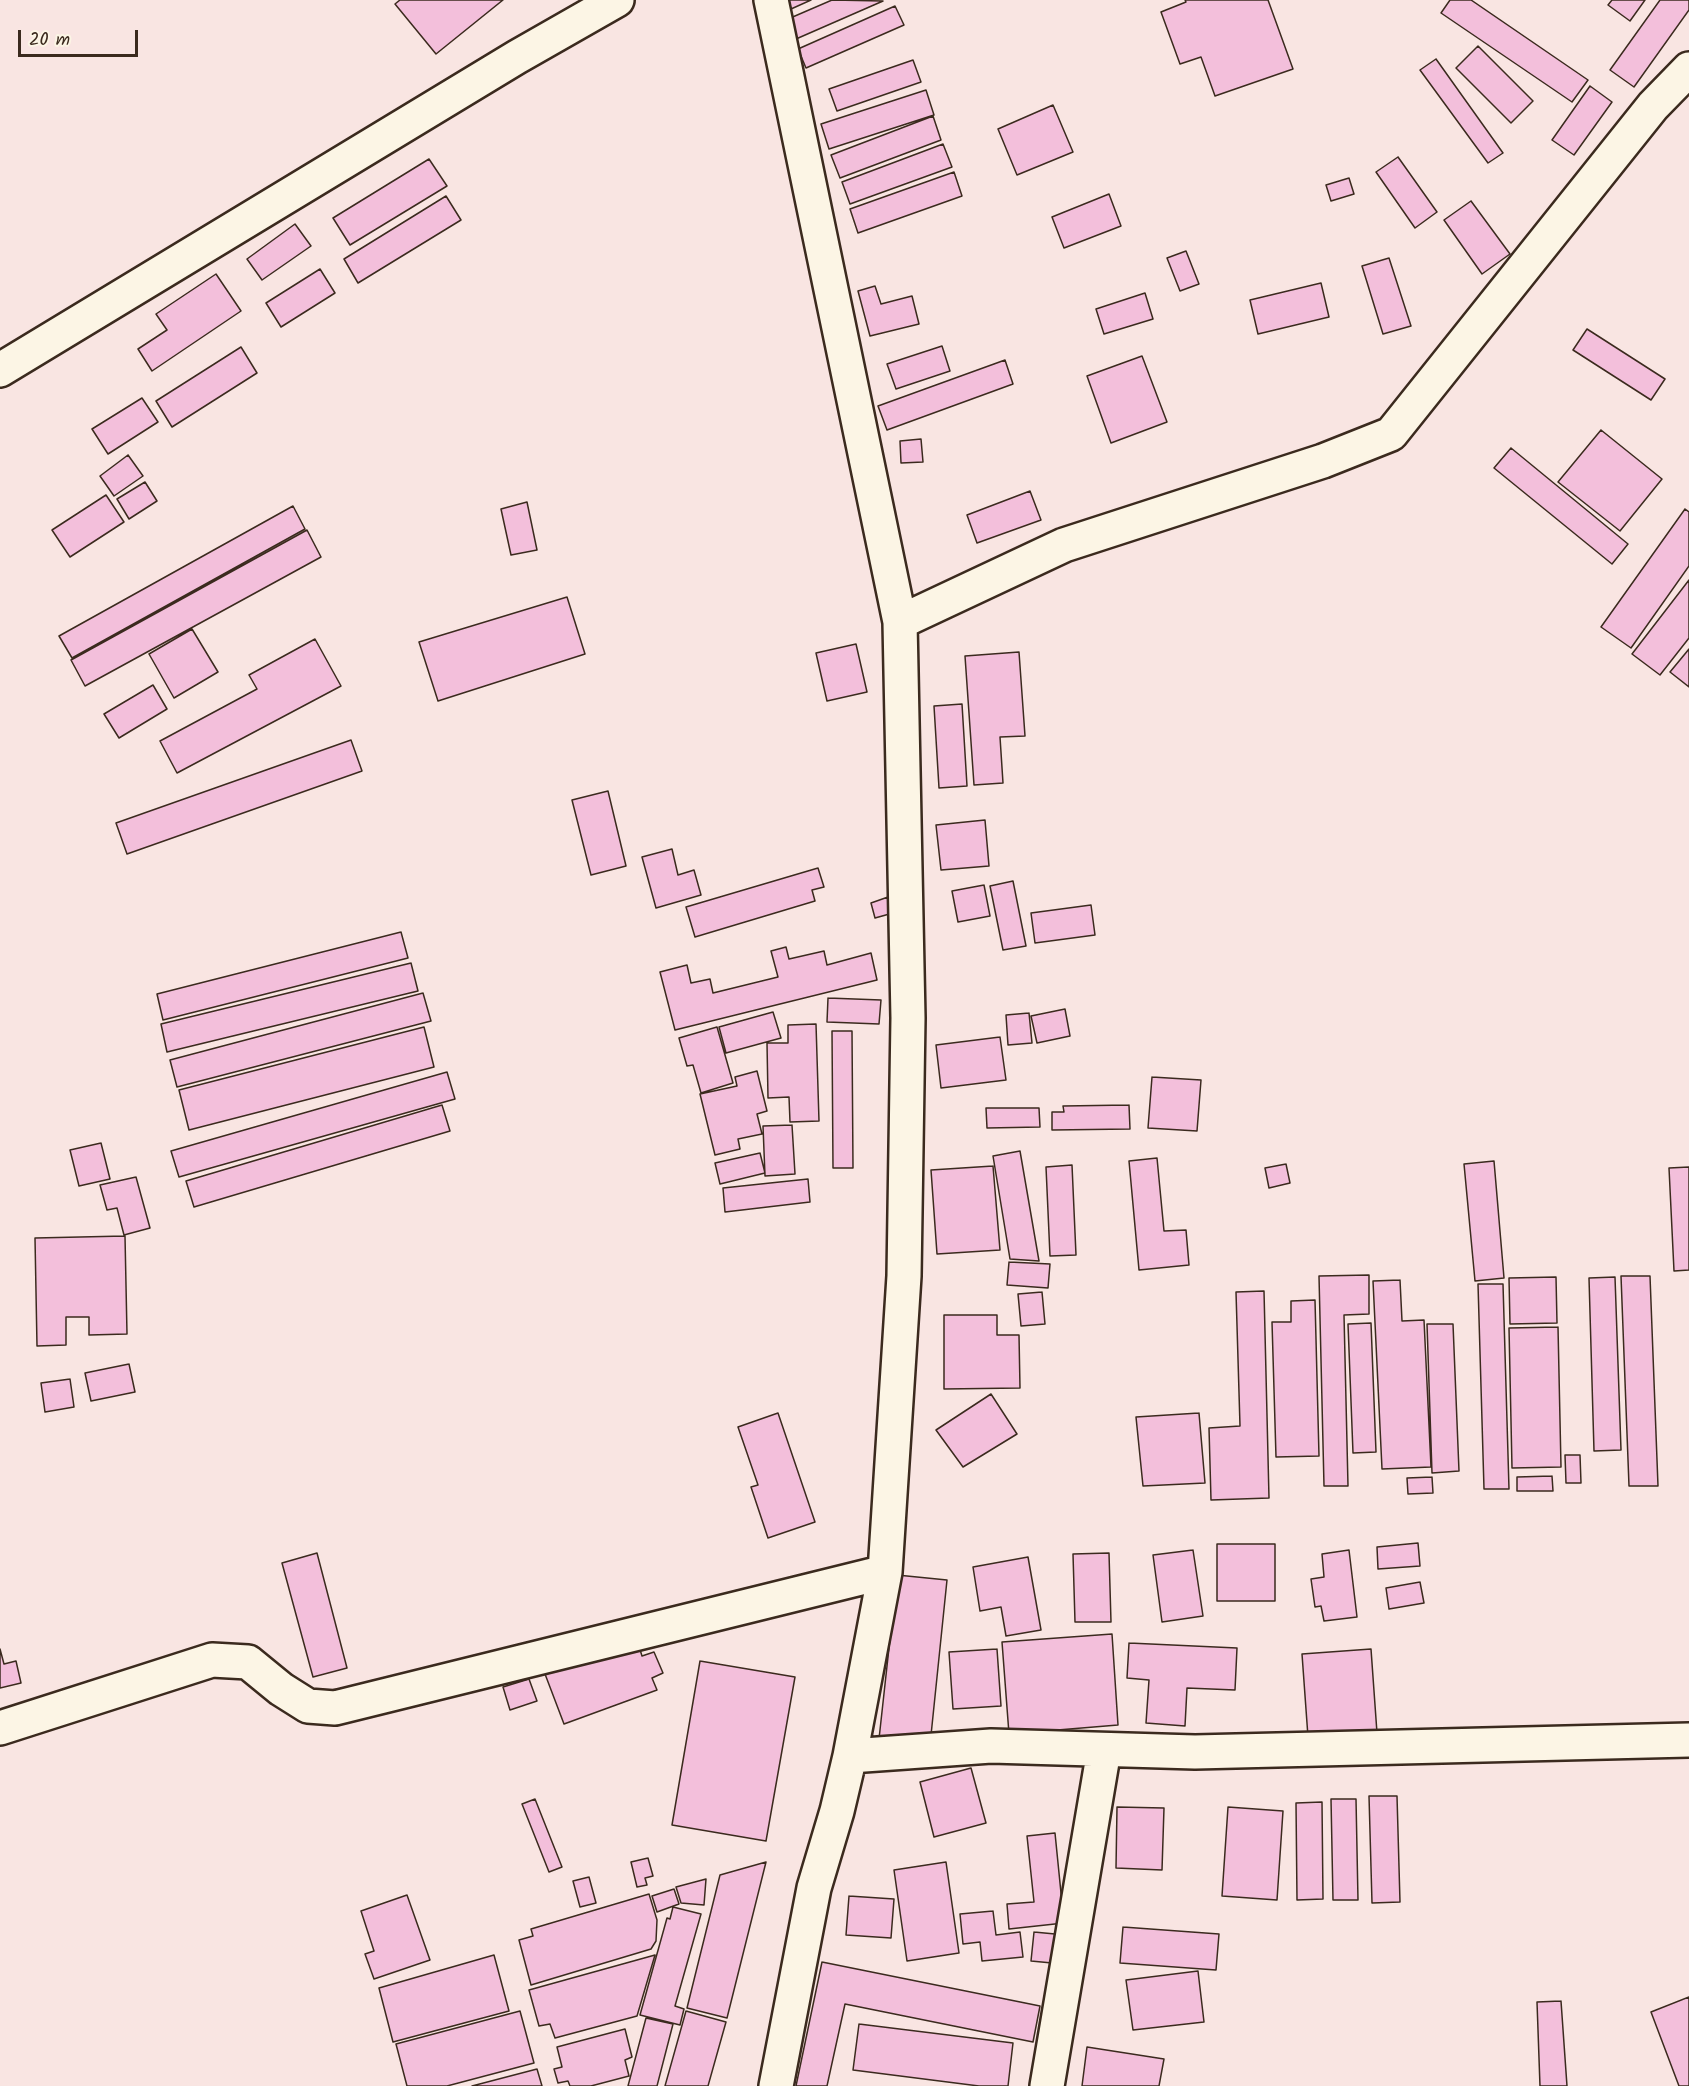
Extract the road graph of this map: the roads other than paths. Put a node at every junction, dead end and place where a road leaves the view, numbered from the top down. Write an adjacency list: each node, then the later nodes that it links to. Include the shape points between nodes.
1 (617, 0): 4 (street)
2 (771, 0): 5 (street)
3 (1689, 69): 5 (street, via 1653,106 1391,434 1323,461 1064,545)
4 (0, 370)
5 (900, 621): 6 (street, via 908,1018 906,1170 904,1276)
6 (885, 1572): 7 (street, via 334,1708 308,1706 248,1662 212,1660); 10 (street)
7 (0, 1728)
8 (1689, 1740): 9 (street, via 1206,1752)
9 (1104, 1750): 10 (street, via 991,1746); 12 (street)
10 (850, 1756): 11 (street, via 814,1888)
11 (776, 2086)
12 (1047, 2086)

